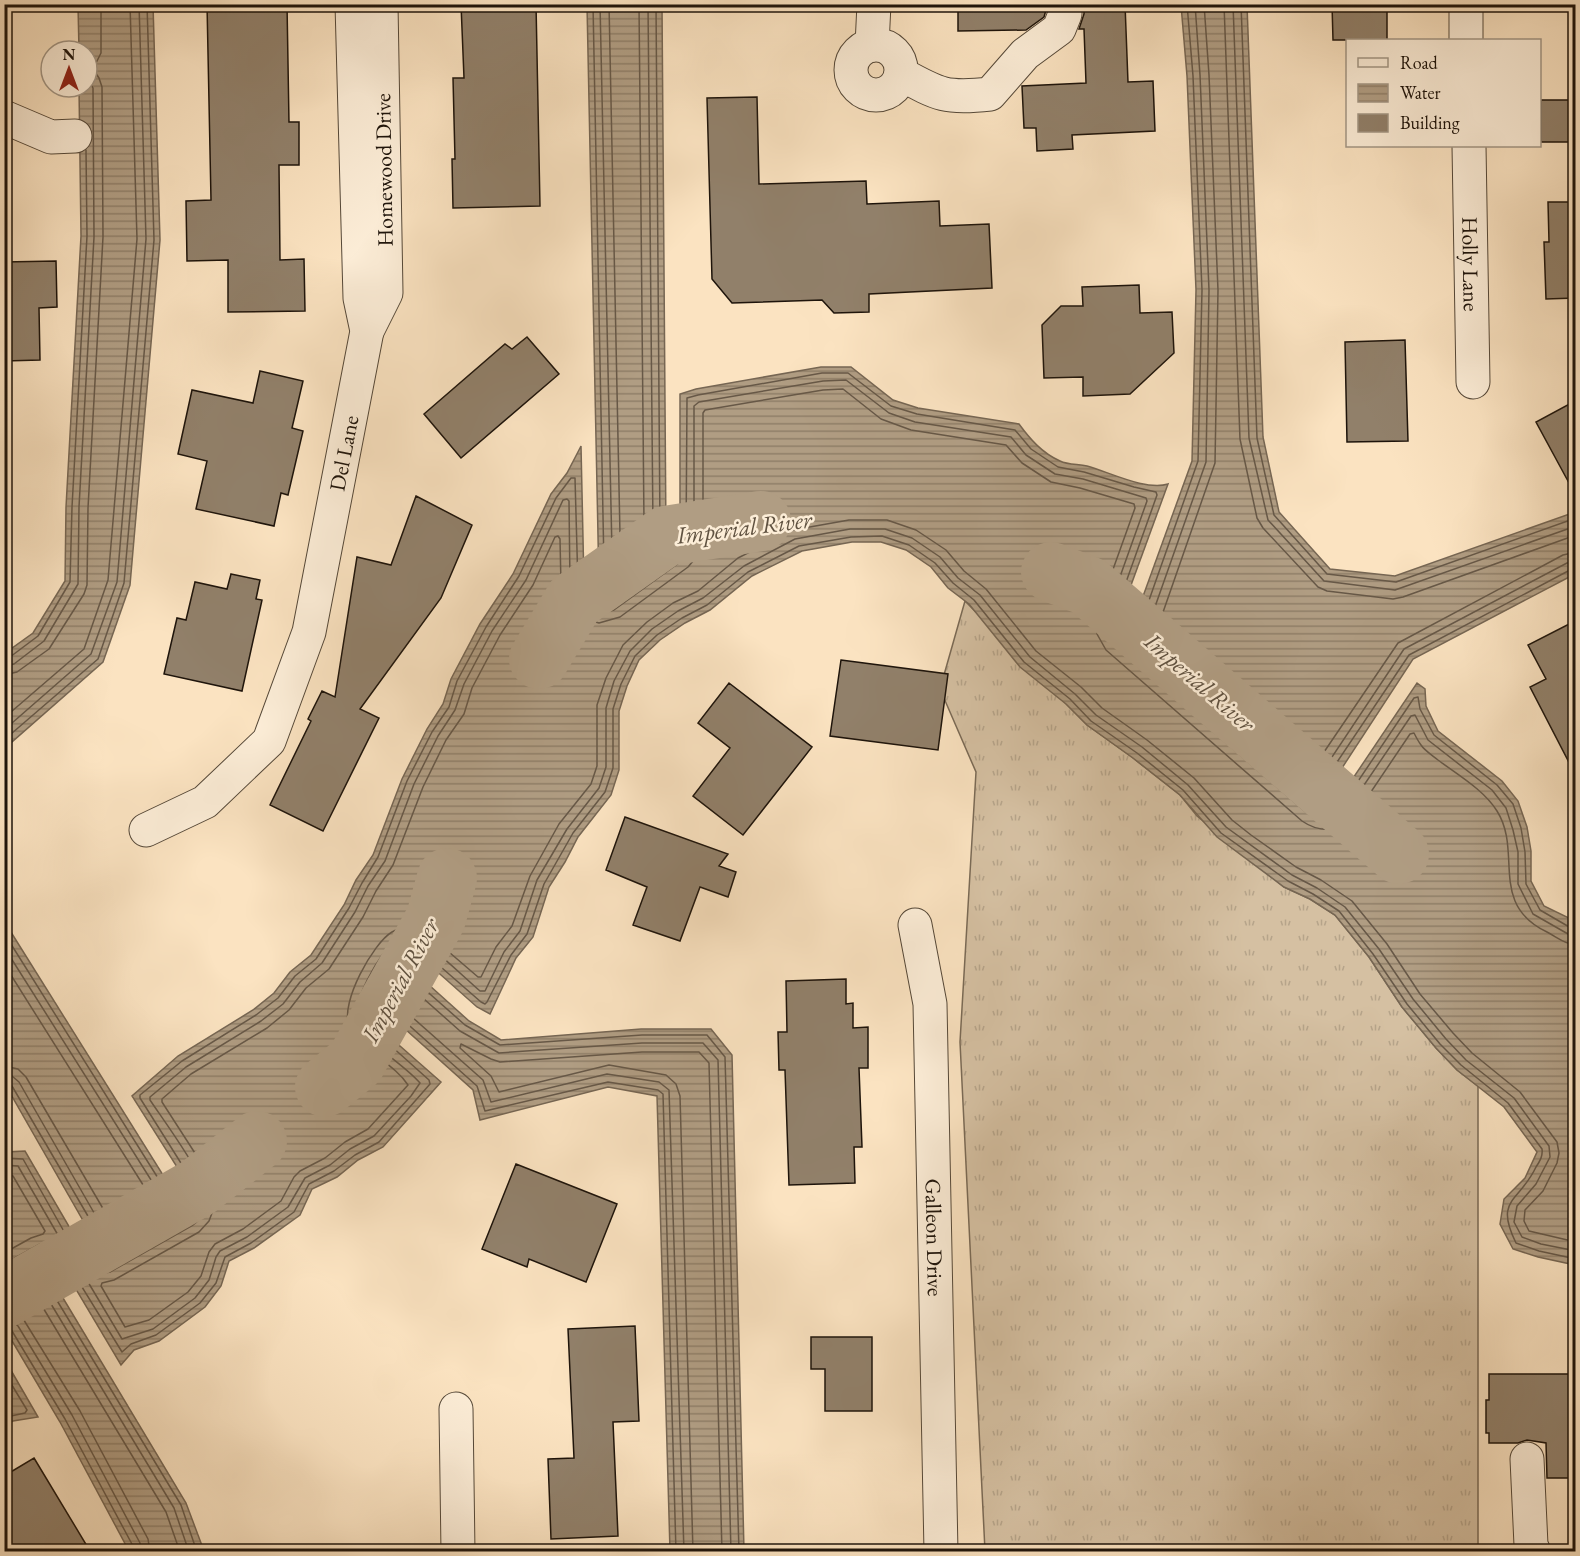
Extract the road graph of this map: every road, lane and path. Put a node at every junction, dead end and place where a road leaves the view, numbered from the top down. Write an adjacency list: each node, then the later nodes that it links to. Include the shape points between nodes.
1 (352, 4): 12 (street, Del Lane, via 360,298)
2 (381, 4): 12 (street, Homewood Drive, via 386,293)
3 (874, 4): 7 (street)
4 (1065, 4): 8 (street, via 1059,29 1025,54 990,94 961,98 938,94)
5 (1466, 4): 6 (street)
6 (1466, 39)
7 (872, 45): 8 (street, via 894,53); 8 (street, via 857,53 850,69 862,92 887,93 896,86)
8 (901, 74)
9 (4, 117): 10 (street, via 51,137)
10 (75, 136)
11 (1468, 147): 13 (street, Holly Lane)
12 (367, 331): 14 (street, Del Lane, via 309,632 269,741 205,802)
13 (1473, 382)
14 (146, 830)
15 (915, 925): 19 (street, Galleon Drive, via 930,1004)
16 (456, 1409): 18 (street)
17 (1527, 1459): 20 (street)
18 (458, 1551)
19 (941, 1551)
20 (1534, 1551)

